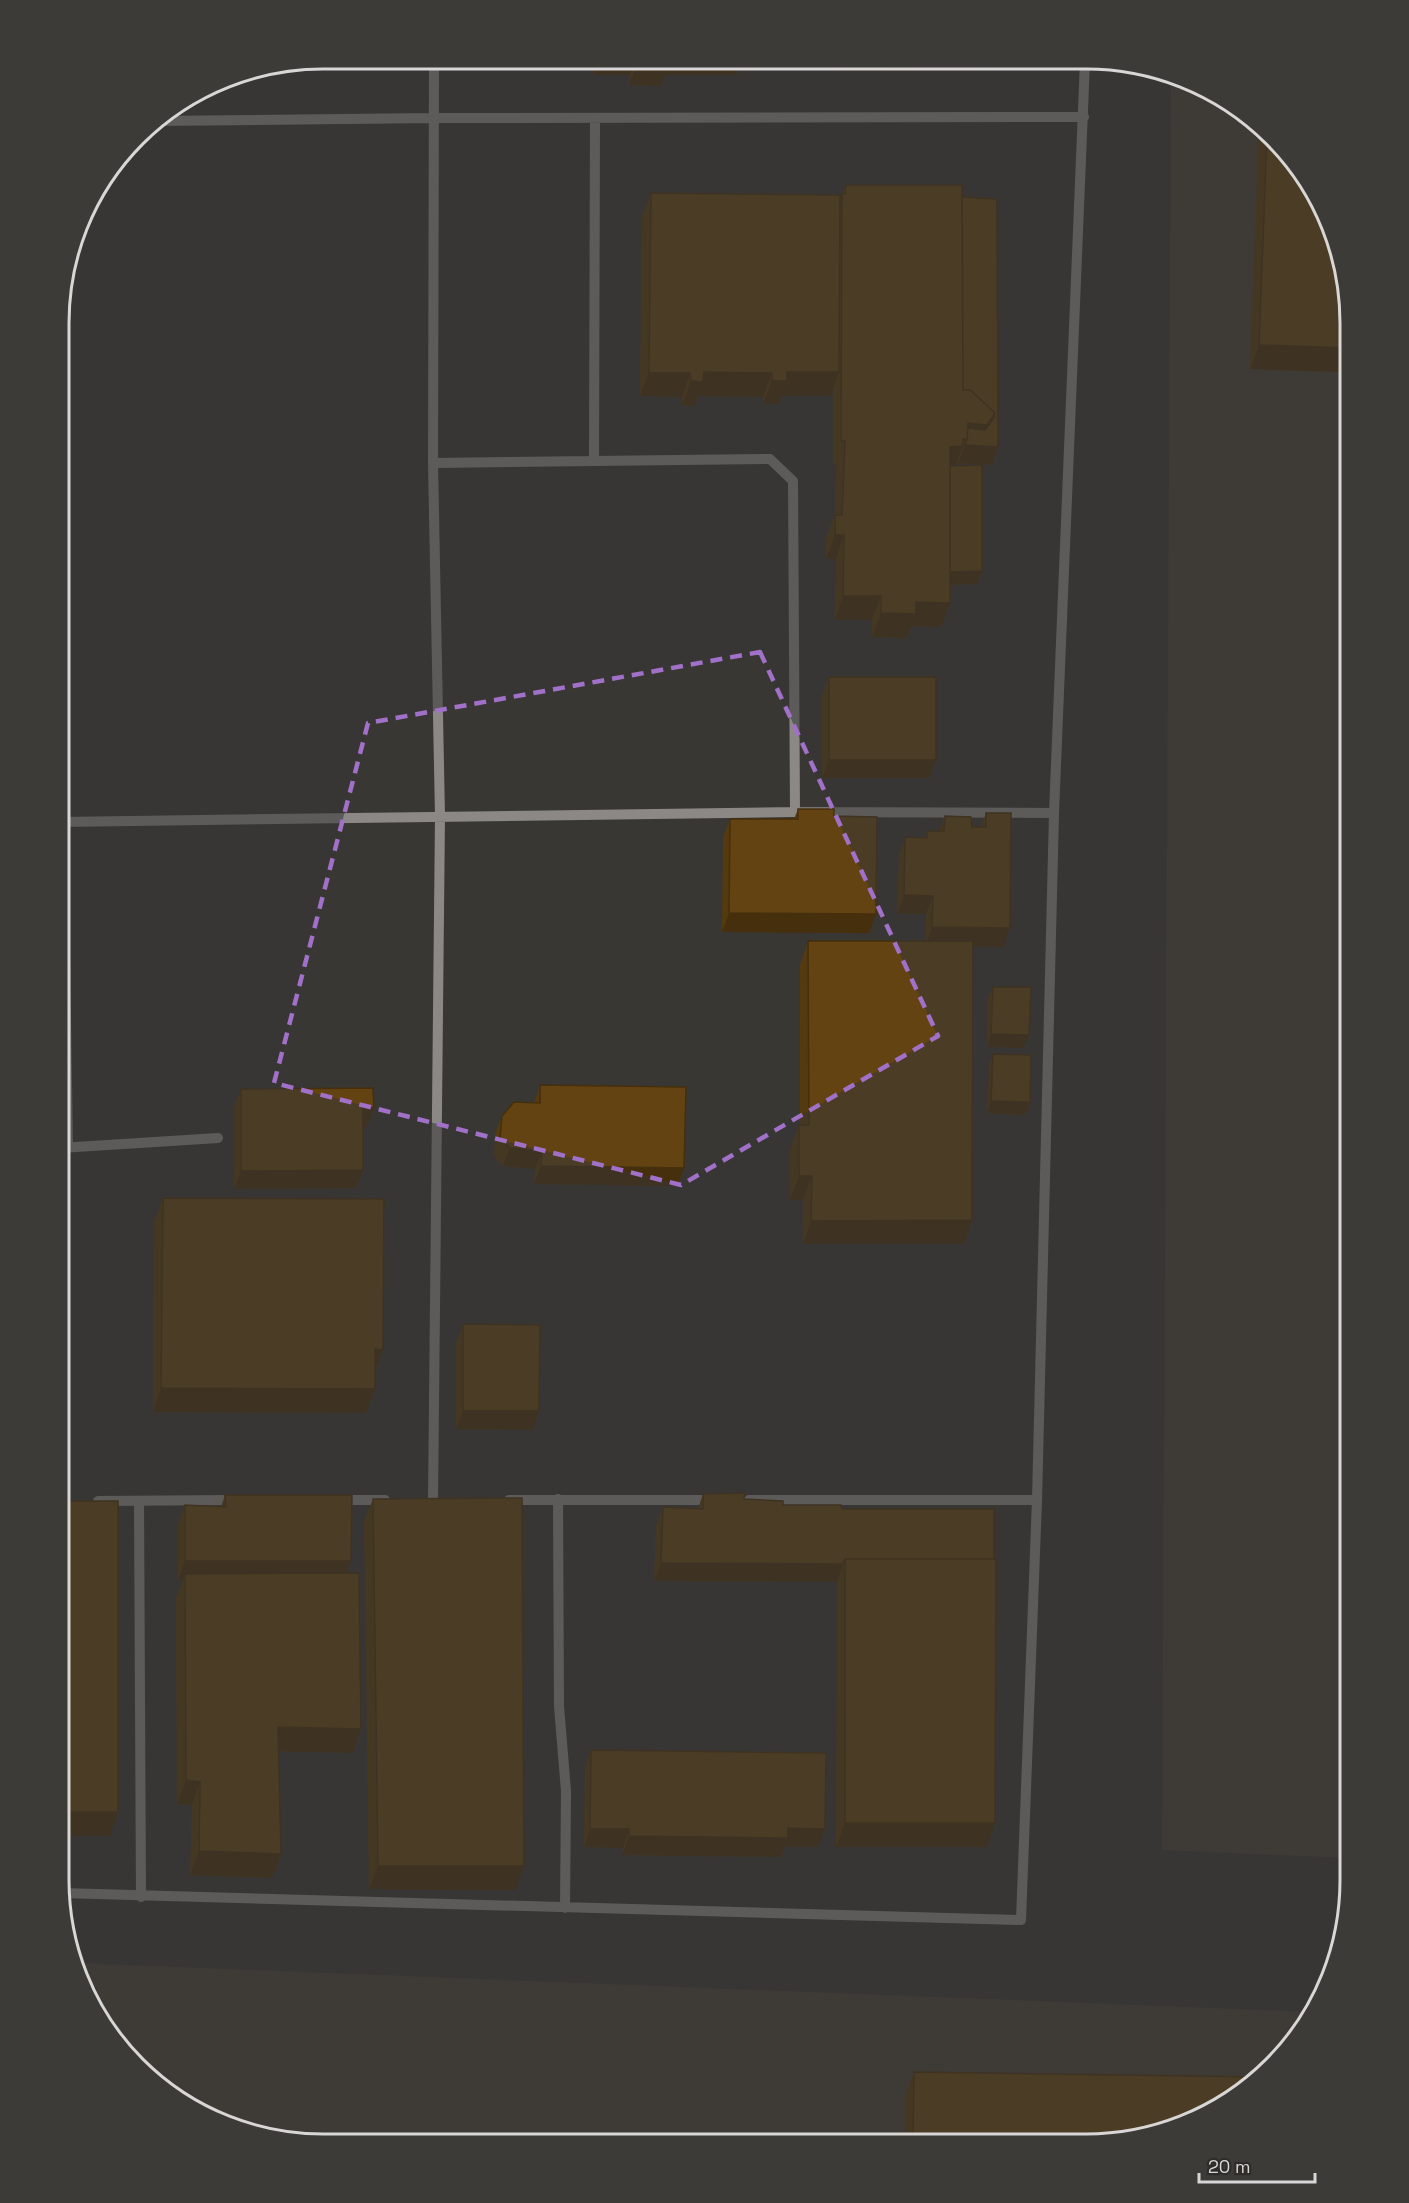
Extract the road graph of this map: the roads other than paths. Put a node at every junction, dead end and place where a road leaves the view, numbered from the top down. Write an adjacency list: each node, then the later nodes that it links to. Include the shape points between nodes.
1 (434, 69): 4 (lane)
2 (1085, 69): 3 (lane)
3 (1084, 117): 5 (lane); 10 (lane)
4 (433, 118): 5 (lane); 6 (lane); 8 (lane)
5 (595, 118): 7 (lane)
6 (168, 122)
7 (594, 461): 8 (lane); 9 (lane, via 770,459 793,481)
8 (433, 463): 11 (lane)
9 (795, 812): 10 (lane); 11 (lane)
10 (1054, 813): 23 (lane)
11 (440, 816): 12 (lane); 19 (lane, via 439,1500)
12 (69, 822)
13 (218, 1138): 14 (lane)
14 (69, 1148)
15 (558, 1499): 20 (lane); 21 (lane); 28 (lane, via 559,1706 566,1791)
16 (245, 1500): 25 (lane)
17 (327, 1500): 18 (lane)
18 (398, 1500)
19 (421, 1500)
20 (501, 1500)
21 (724, 1500)
22 (736, 1500): 23 (lane)
23 (1036, 1500): 28 (lane, via 1021,1920)
24 (82, 1501): 25 (lane)
25 (139, 1501): 27 (lane)
26 (70, 1893): 27 (lane)
27 (141, 1897): 28 (lane)
28 (565, 1908)

